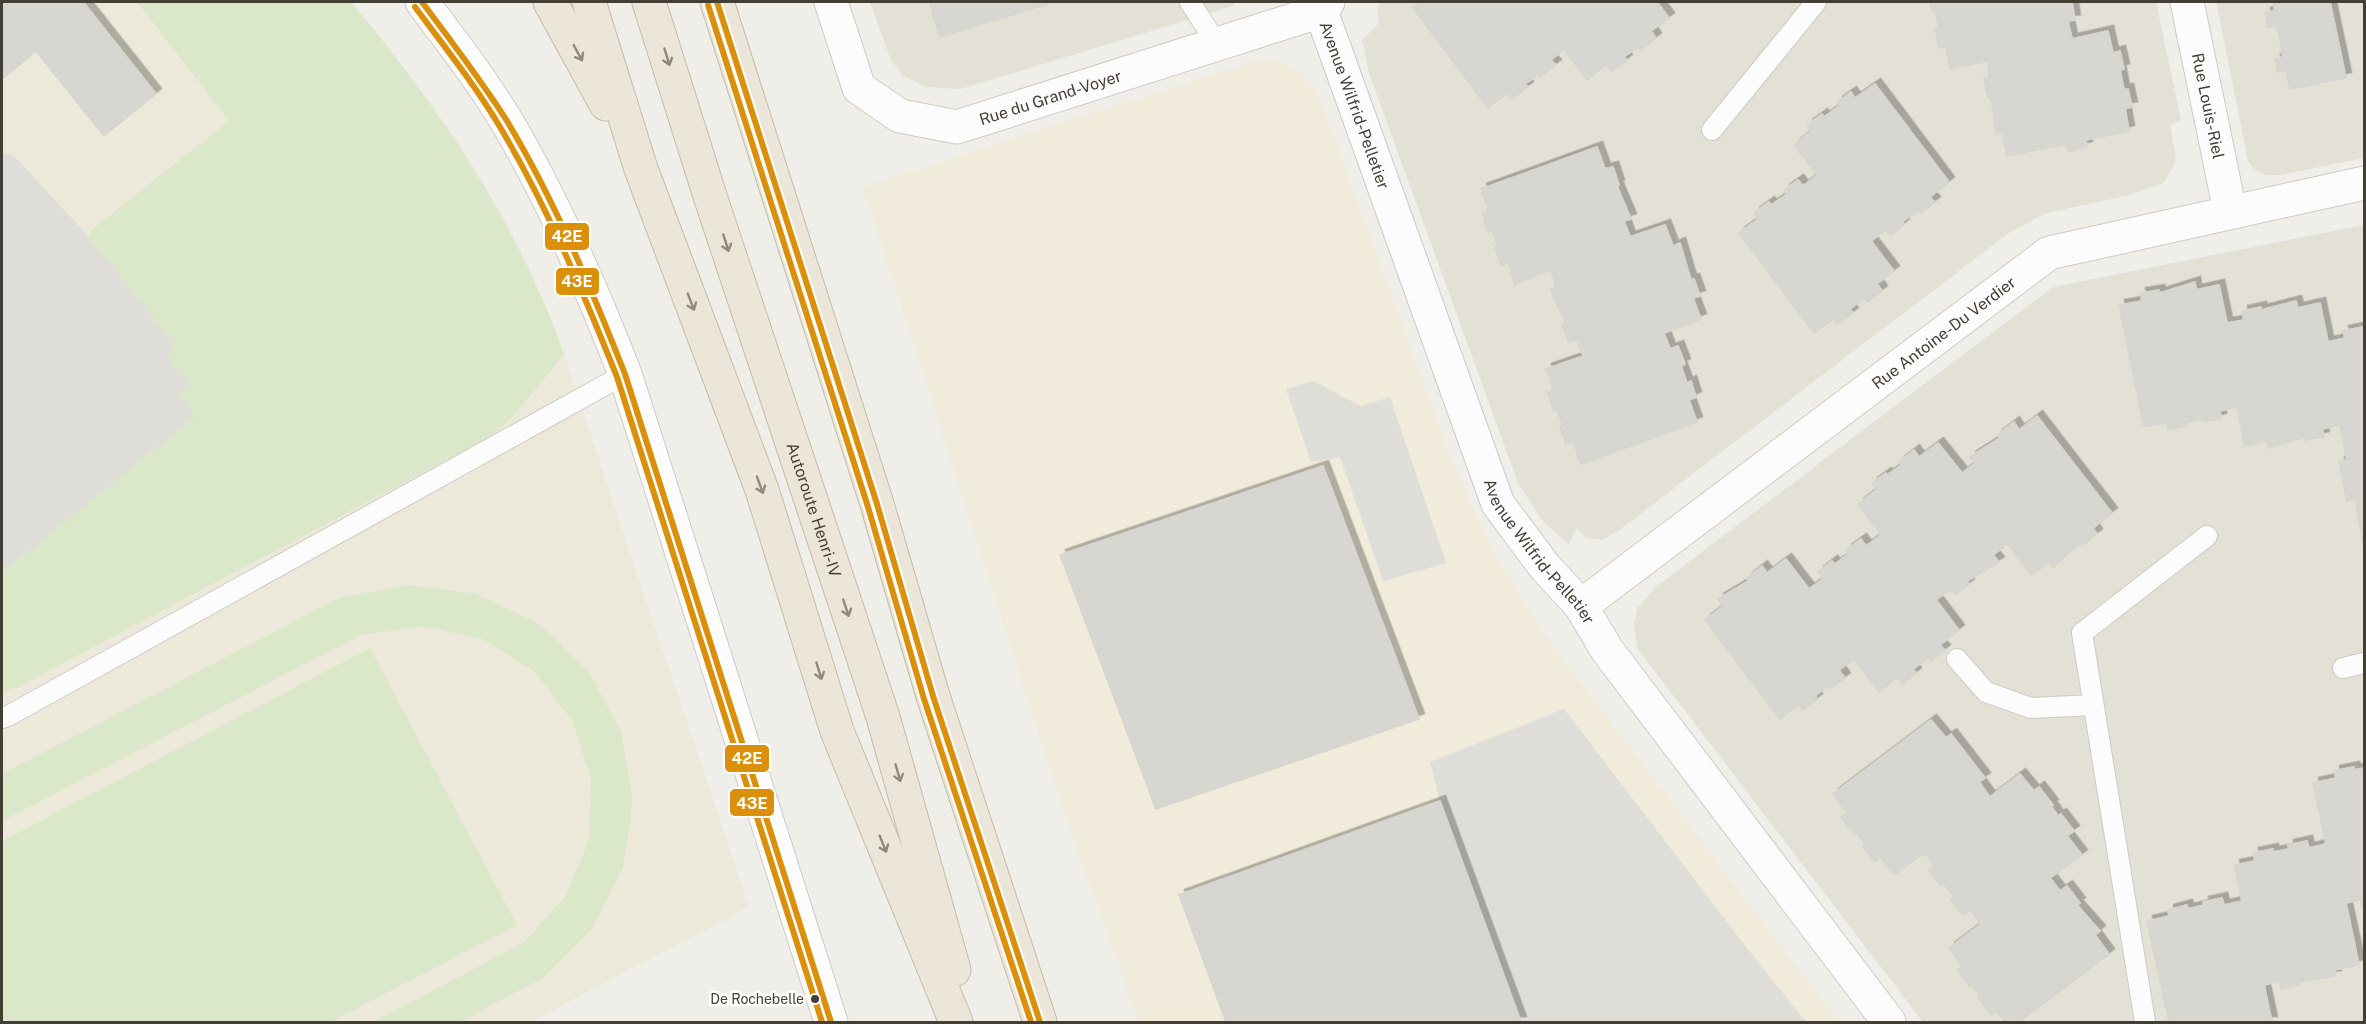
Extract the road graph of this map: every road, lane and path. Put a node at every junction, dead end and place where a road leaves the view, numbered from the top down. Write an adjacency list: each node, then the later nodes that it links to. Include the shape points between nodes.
1 (422, 2): 16 (street, via 473,69 518,140 591,288)
2 (550, 2): 13 (highway, one-way to 13)
3 (589, 2): 13 (highway)
4 (649, 2): 26 (highway, Autoroute Henri-IV, one-way to 26, via 882,717)
5 (717, 2): 27 (highway, via 877,504 933,696)
6 (831, 2): 11 (street, Rue du Grand-Voyer, via 859,88 900,116 957,127)
7 (1190, 2): 11 (lane)
8 (1816, 2): 12 (lane)
9 (2187, 2): 15 (street, Rue Louis-Riel)
10 (1325, 6): 11 (street, Rue du Grand-Voyer); 18 (street, Avenue Wilfrid-Pelletier, via 1498,504 1545,567)
11 (1217, 44)
12 (1712, 130)
13 (641, 169): 25 (highway, one-way to 25, via 762,490 837,731)
14 (2364, 183): 15 (street, Rue Antoine-Du Verdier)
15 (2230, 211): 18 (street, Rue Antoine-Du Verdier, via 2049,253)
16 (625, 374): 23 (lane); 24 (street)
17 (2207, 536): 22 (lane, via 2082,633)
18 (1581, 606): 28 (street, Avenue Wilfrid-Pelletier, via 1606,650)
19 (1957, 659): 22 (lane, via 1986,692 2031,708)
20 (2364, 663): 21 (lane)
21 (2343, 668)
22 (2093, 705): 29 (lane)
23 (2, 718)
24 (831, 1023)
25 (956, 1023)
26 (969, 1023)
27 (1040, 1023)
28 (1889, 1023)
29 (2145, 1023)

